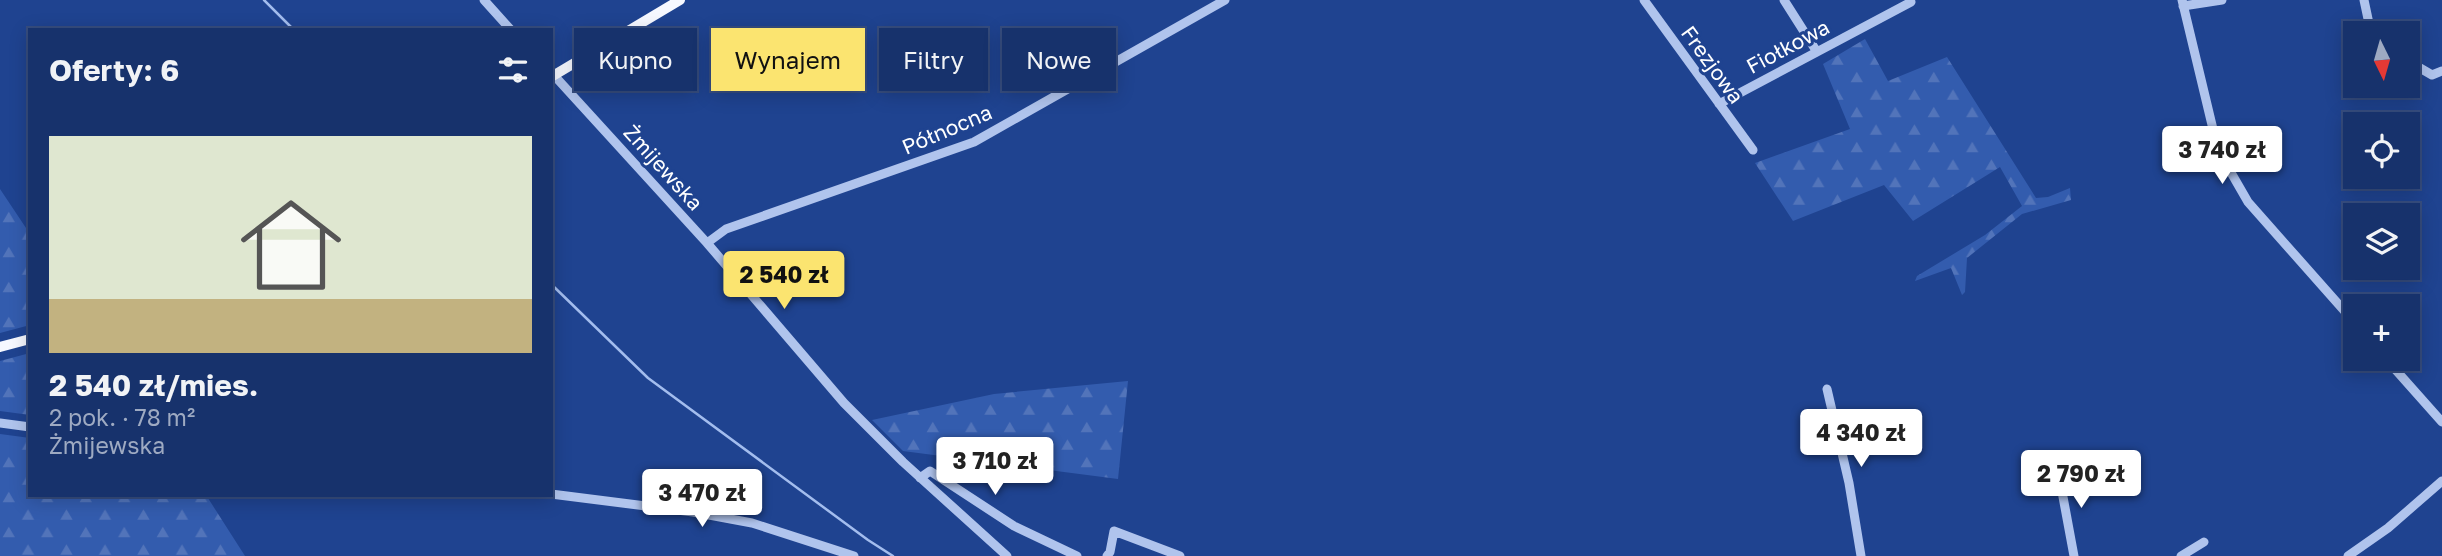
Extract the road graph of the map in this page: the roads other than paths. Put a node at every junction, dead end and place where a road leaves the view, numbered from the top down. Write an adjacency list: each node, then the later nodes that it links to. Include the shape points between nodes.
1 (484, 0): 11 (street)
2 (680, 0): 15 (main road)
3 (1225, 0): 19 (street, Północna, via 974,142 726,229)
4 (1644, 0): 17 (street, Frezjowa)
5 (1784, 0): 12 (street)
6 (2222, 0): 9 (street)
7 (2364, 0): 10 (street)
8 (1910, 1): 12 (street, Fiołkowa)
9 (2183, 3): 20 (street, via 2218,150 2248,202)
10 (2368, 21)
11 (509, 28)
12 (1817, 52): 17 (street, Fiołkowa)
13 (2420, 68): 14 (street, via 2432,75)
14 (2442, 71)
15 (553, 73)
16 (553, 75): 19 (street, Żmijewska)
17 (1719, 104): 18 (street, Frezjowa)
18 (1753, 150)
19 (707, 243): 29 (street, Żmijewska, via 844,404)
20 (2343, 309)
21 (28, 340): 22 (main road)
22 (0, 348)
23 (2397, 371): 25 (street)
24 (1827, 389): 38 (street)
25 (2442, 422)
26 (0, 423): 27 (street)
27 (28, 426)
28 (2058, 470): 39 (street)
29 (920, 478): 34 (street, Żmijewska); 35 (street, via 930,471 1014,526)
30 (2442, 481): 41 (street)
31 (553, 494): 33 (street, via 752,523)
32 (2204, 542): 40 (street)
33 (854, 556)
34 (1007, 556)
35 (1077, 556)
36 (1107, 556): 37 (street, via 1114,531)
37 (1180, 556)
38 (1861, 556)
39 (2074, 556)
40 (2181, 556)
41 (2348, 556)

